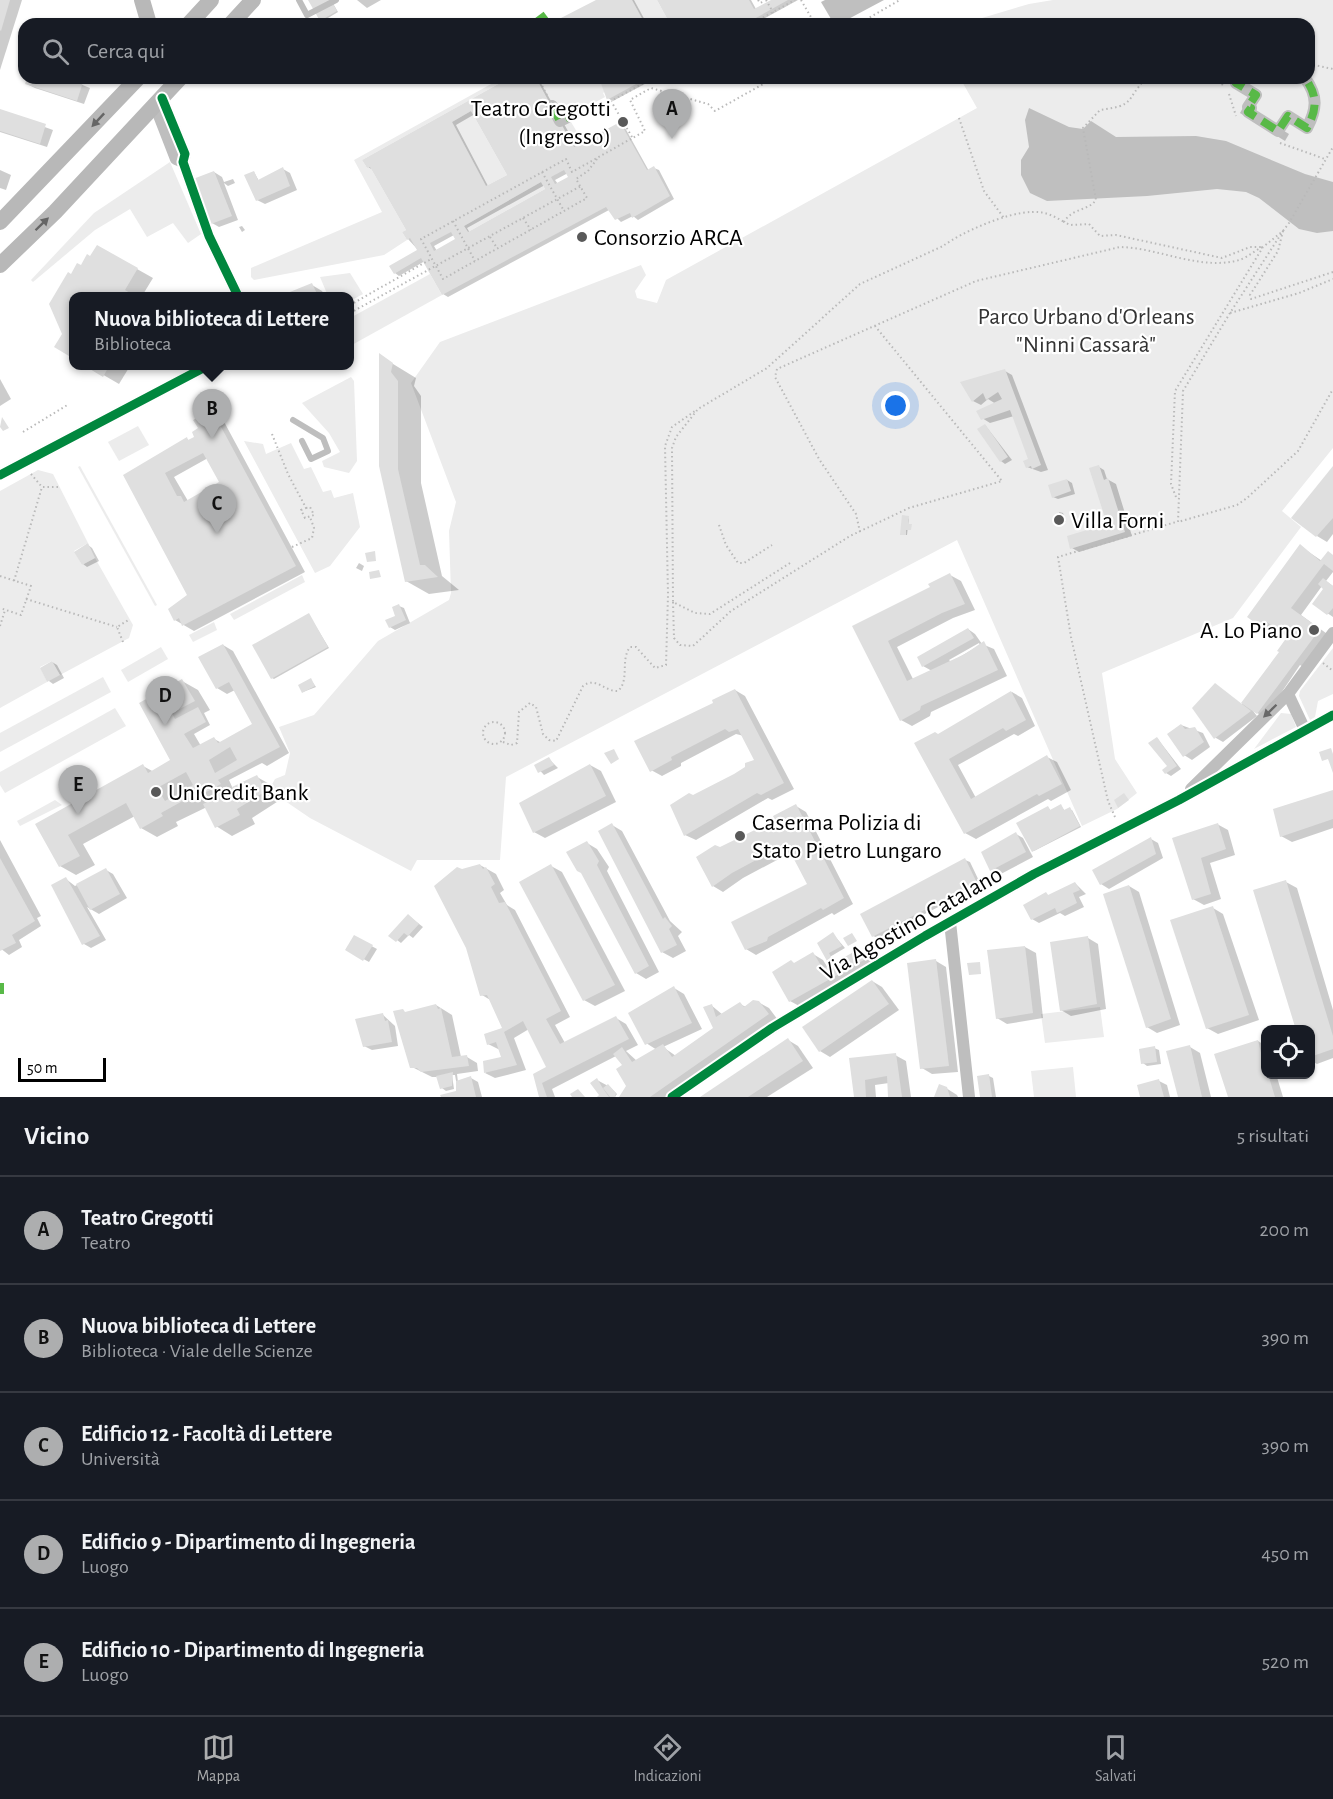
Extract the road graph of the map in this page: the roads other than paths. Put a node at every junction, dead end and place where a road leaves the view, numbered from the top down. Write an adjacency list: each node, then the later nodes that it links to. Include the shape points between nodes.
1 (142, 0): 6 (main road)
2 (211, 0): 7 (main road)
3 (253, 0): 8 (main road)
4 (299, 0): 5 (lane, via 307,15)
5 (336, 0)
6 (147, 18)
7 (196, 18)
8 (236, 18)
9 (132, 84): 16 (main road, one-way to 16)
10 (174, 84): 13 (main road)
11 (1238, 84): 12 (street, via 1256,95 1248,112 1278,130 1288,116 1307,128 1316,98)
12 (1308, 84)
13 (158, 101): 17 (main road, one-way to 13); 18 (street, via 209,236)
14 (552, 106): 15 (street, via 561,121)
15 (566, 118)
16 (3, 217)
17 (0, 265)
18 (236, 292)
19 (199, 370): 22 (street)
20 (293, 420): 21 (lane, via 323,438 328,451 310,459)
21 (302, 441)
22 (2, 473)
23 (1333, 633): 24 (street)
24 (1288, 694): 26 (street); 27 (street, one-way to 27)
25 (1333, 715): 26 (street, Via Agostino Catalano)
26 (1305, 730): 27 (street, Via Agostino Catalano)
27 (1179, 800): 28 (street, Via Agostino Catalano)
28 (950, 922): 29 (street, Via Agostino Catalano, via 772,1028); 30 (street)
29 (672, 1097)
30 (969, 1097)

